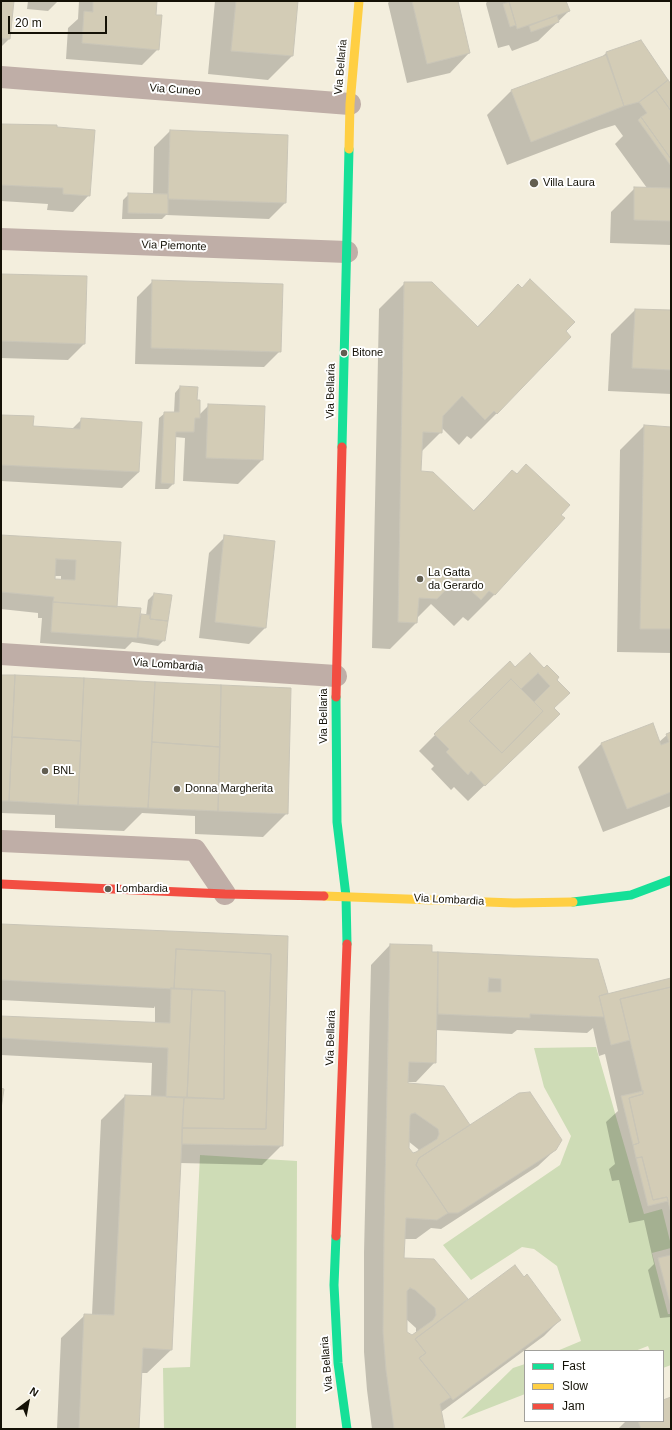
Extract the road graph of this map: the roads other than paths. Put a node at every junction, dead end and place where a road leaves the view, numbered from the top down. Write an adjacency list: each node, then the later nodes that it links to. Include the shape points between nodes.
1 (359, 1): 3 (street, Via Bellaria)
2 (1, 77): 3 (street, Via Cuneo)
3 (350, 104): 5 (street, Via Bellaria)
4 (1, 239): 5 (street, Via Piemonte)
5 (347, 252): 7 (street, Via Bellaria)
6 (1, 654): 7 (street, Via Lombardia)
7 (336, 676): 12 (street, Via Bellaria, via 337,822)
8 (1, 841): 11 (street, via 195,850)
9 (671, 880): 12 (street, Via Lombardia, via 631,895 577,902 514,903)
10 (1, 884): 11 (street, Via Lombardia)
11 (225, 894): 12 (street, Via Lombardia)
12 (346, 896): 13 (street, Via Bellaria, via 347,951 334,1286 338,1363)
13 (347, 1429)

